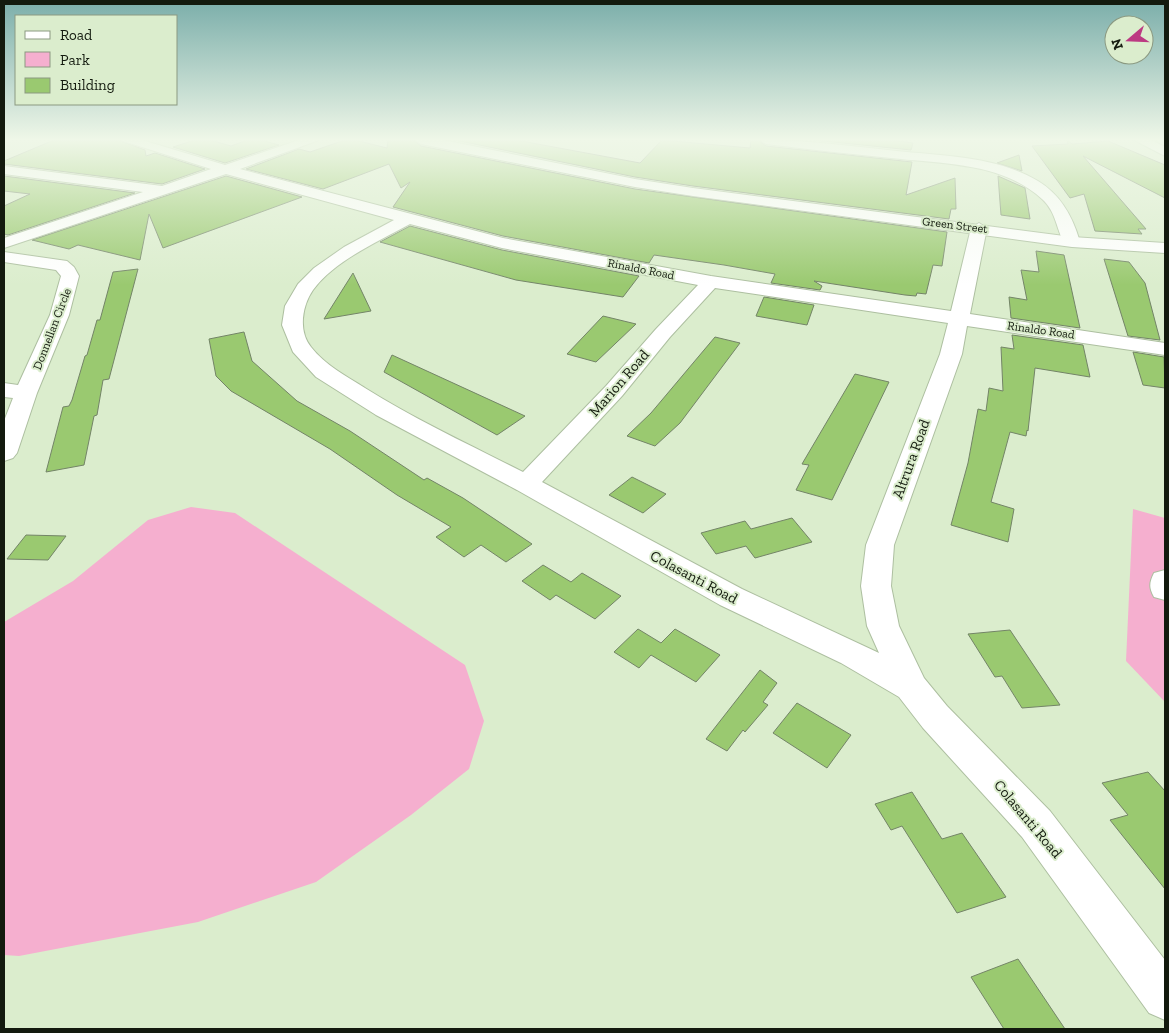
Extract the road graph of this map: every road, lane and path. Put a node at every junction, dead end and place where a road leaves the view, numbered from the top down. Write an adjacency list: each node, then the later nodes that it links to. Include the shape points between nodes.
1 (152, 188): 6 (street)
2 (172, 188): 6 (street)
3 (296, 188): 7 (street, Rinaldo Road)
4 (674, 188): 8 (street, Green Street)
5 (1036, 188): 9 (street, via 1065,217)
6 (167, 190): 10 (street)
7 (406, 219): 13 (street, Rinaldo Road, via 502,243); 18 (street, Colasanti Road, via 350,251 320,272 305,288 295,306 292,325 300,348 324,372 384,410)
8 (979, 228): 9 (street, Green Street); 14 (street, Altrura Road)
9 (1072, 242): 11 (street, Green Street)
10 (4, 243)
11 (1165, 248)
12 (4, 256): 16 (street, Donnellan Circle, via 61,265 69,270 71,278 61,311)
13 (711, 282): 14 (street, Rinaldo Road); 18 (street, Marion Road)
14 (959, 318): 15 (street, Rinaldo Road); 21 (street, Altrura Road, via 951,354 880,545 876,586 883,626)
15 (1165, 349)
16 (15, 392): 17 (street, Donnellan Circle)
17 (4, 452)
18 (526, 484): 21 (street, Colasanti Road, via 731,597 853,654)
19 (1165, 581): 20 (street)
20 (1165, 589)
21 (912, 687): 22 (street, Colasanti Road, via 935,717 1036,824)
22 (1165, 997)

